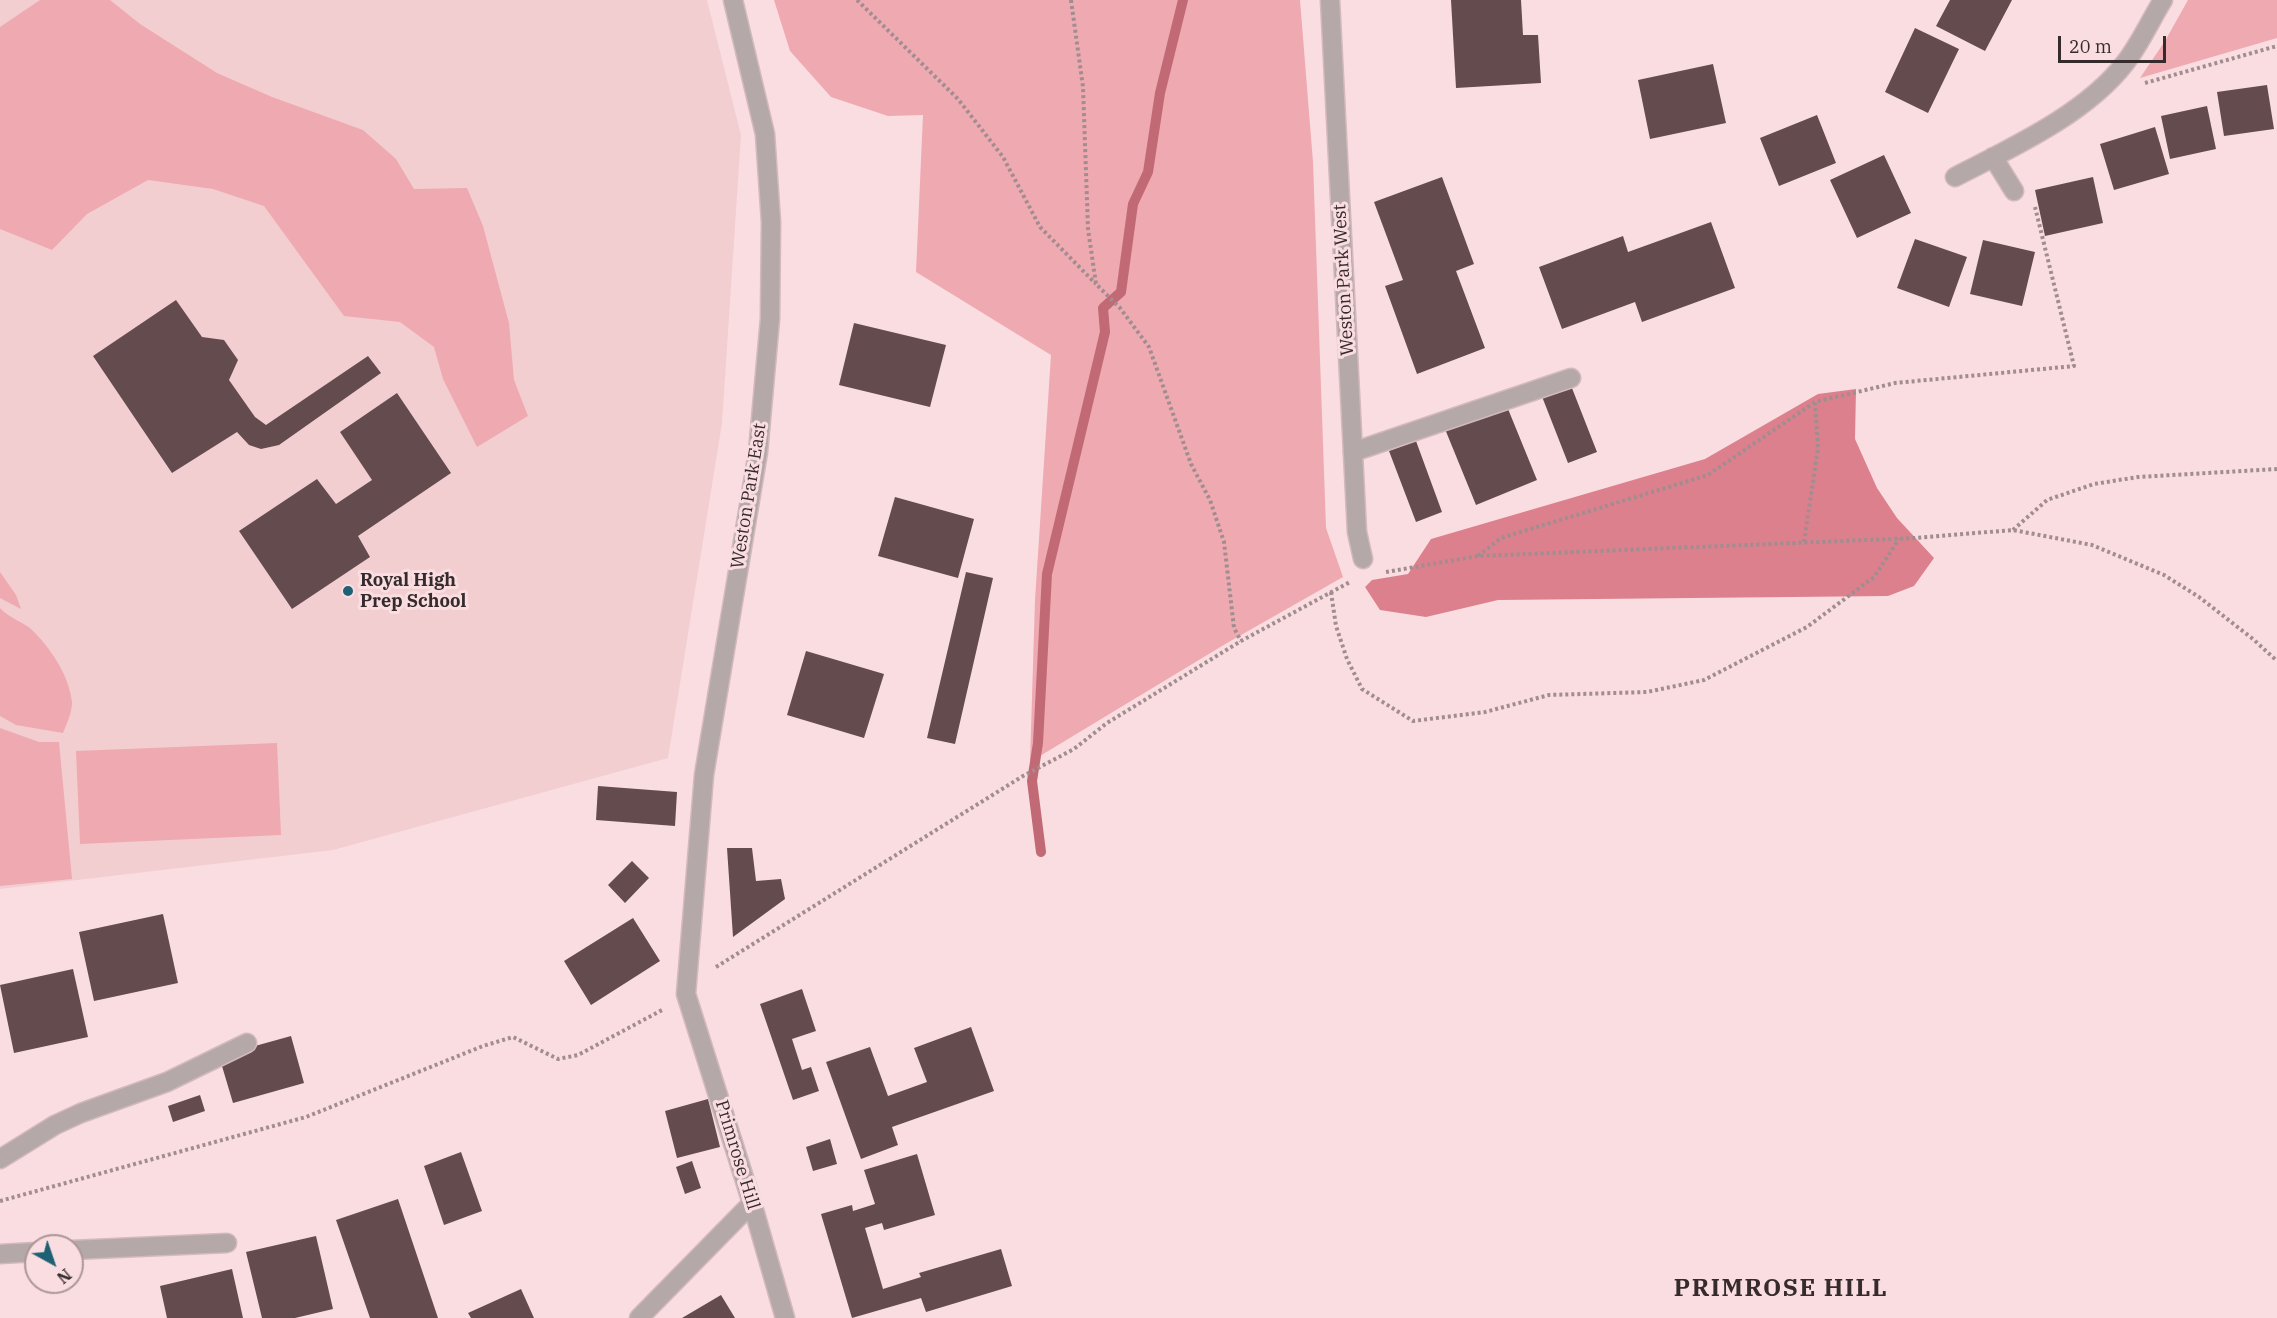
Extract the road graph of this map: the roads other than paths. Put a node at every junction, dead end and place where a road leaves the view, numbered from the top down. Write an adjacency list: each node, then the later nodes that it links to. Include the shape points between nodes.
1 (733, 0): 10 (street, Weston Park East, via 765,134 771,222 770,319 758,452 704,775)
2 (1330, 0): 8 (street, Weston Park West)
3 (2163, 0): 4 (street, via 2126,63 2094,96)
4 (1993, 158): 5 (street); 6 (street)
5 (1955, 177)
6 (2014, 190)
7 (1571, 378): 8 (street)
8 (1353, 452): 9 (street, Weston Park West, via 1357,532)
9 (1363, 559)
10 (686, 994): 13 (street, Primrose Hill)
11 (247, 1042): 12 (street, via 167,1082 55,1125)
12 (0, 1159)
13 (752, 1203): 18 (street); 19 (street, Primrose Hill)
14 (227, 1243): 15 (street)
15 (84, 1249)
16 (24, 1253): 17 (street)
17 (0, 1254)
18 (639, 1318)
19 (785, 1318)

